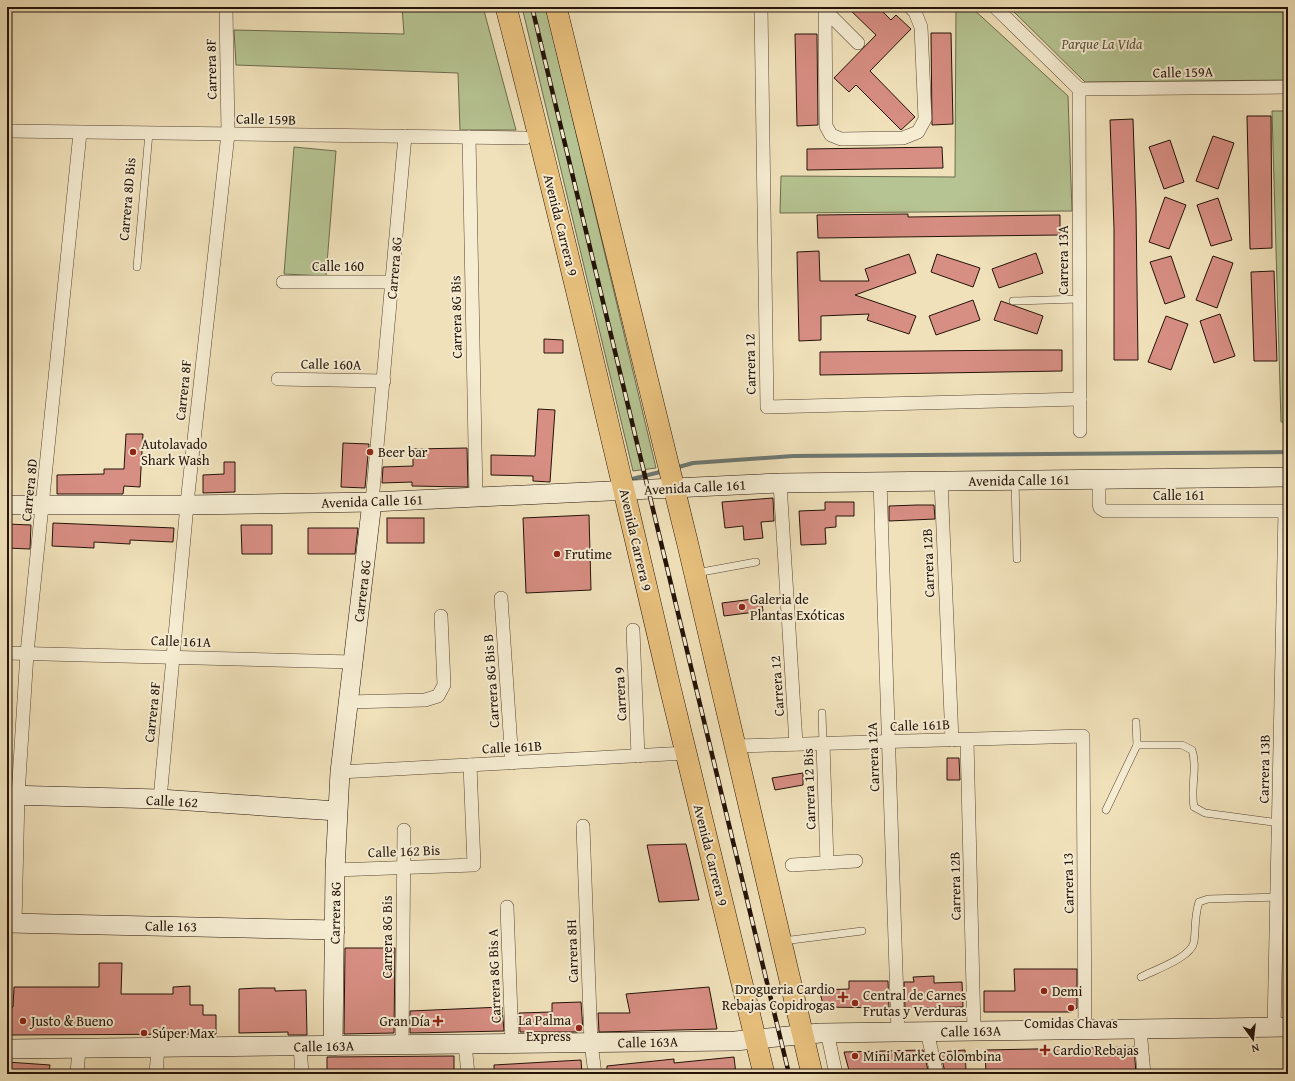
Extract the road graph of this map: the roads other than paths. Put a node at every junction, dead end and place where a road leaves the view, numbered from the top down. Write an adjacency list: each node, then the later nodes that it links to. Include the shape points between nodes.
1 (226, 7): 14 (street, Carrera 8F)
2 (506, 7): 34 (main road, Avenida Carrera 9)
3 (556, 7): 33 (main road)
4 (761, 7): 25 (street, Carrera 12, via 767,407)
5 (910, 7): 7 (street, via 921,27 925,119 918,132 903,138 841,139 831,135 826,126)
6 (995, 7): 10 (street)
7 (825, 8): 8 (street)
8 (858, 42)
9 (1288, 87): 10 (street, Calle 159A)
10 (1079, 89): 21 (street, Carrera 13A)
11 (7, 132): 12 (street, Calle 159B)
12 (80, 132): 13 (street, Calle 159B); 39 (street, Carrera 8D)
13 (149, 133): 14 (street, Calle 159B); 18 (lane, Carrera 8D Bis)
14 (228, 134): 15 (street, Calle 159B); 40 (street, Carrera 8F)
15 (405, 136): 16 (street, Calle 159B); 20 (street, Carrera 8G)
16 (469, 137): 17 (street, Calle 159B); 36 (street, Carrera 8G Bis)
17 (525, 138)
18 (138, 267)
19 (283, 282): 20 (street, Calle 160)
20 (392, 282): 24 (street, Carrera 8G)
21 (1080, 299): 22 (lane); 25 (street, Carrera 13A)
22 (1013, 301)
23 (278, 379): 24 (street, Calle 160A)
24 (384, 381): 37 (street, Carrera 8G)
25 (1080, 399): 26 (street, Carrera 13A)
26 (1080, 431)
27 (1280, 477): 28 (main road, Avenida Calle 161); 35 (main road)
28 (1099, 479): 29 (main road, Avenida Calle 161); 41 (street, Calle 161, via 1099,504 1100,508 1106,511)
29 (1015, 480): 31 (main road, Avenida Calle 161); 42 (lane)
30 (880, 481): 31 (main road, Avenida Calle 161); 32 (main road, Avenida Calle 161); 59 (street, Carrera 12A)
31 (941, 481): 57 (street, Carrera 12B)
32 (780, 483): 33 (main road, Avenida Calle 161); 60 (street, Carrera 12)
33 (673, 488): 34 (main road, Avenida Calle 161); 45 (main road)
34 (625, 490): 36 (main road, Avenida Calle 161); 64 (main road, Avenida Carrera 9)
35 (1288, 492)
36 (476, 497): 37 (main road, Avenida Calle 161)
37 (372, 502): 40 (main road, Avenida Calle 161); 52 (main road, Carrera 8G)
38 (7, 505): 39 (main road, Avenida Calle 161)
39 (43, 505): 40 (main road, Avenida Calle 161); 50 (street, Carrera 8D)
40 (187, 506): 51 (street, Carrera 8F)
41 (1287, 511): 44 (street, Carrera 13B)
42 (1017, 559)
43 (756, 562): 45 (lane)
44 (1286, 566): 73 (street, Carrera 13B)
45 (694, 574): 63 (main road)
46 (502, 598): 66 (street, Carrera 8G Bis B)
47 (441, 616): 53 (street, via 444,685 438,696 425,700)
48 (633, 630): 65 (street, Carrera 9)
49 (7, 653): 50 (street, Calle 161A)
50 (27, 653): 51 (street, Calle 161A); 69 (street, Carrera 8D)
51 (174, 657): 52 (street, Calle 161A); 70 (street, Carrera 8F)
52 (353, 662): 53 (main road, Carrera 8G)
53 (348, 702): 68 (main road, Carrera 8G)
54 (822, 714): 61 (lane, Carrera 12 Bis)
55 (1136, 722): 62 (lane)
56 (1082, 736): 58 (street, Calle 161B); 90 (street, Carrera 13)
57 (952, 740): 58 (street, Calle 161B); 59 (street, Calle 161B)
58 (968, 740): 91 (street, Carrera 12B)
59 (889, 742): 61 (street, Calle 161B); 92 (street, Carrera 12A)
60 (796, 744): 61 (street, Calle 161B); 63 (street, Calle 161B)
61 (823, 744): 77 (street, Carrera 12 Bis)
62 (1137, 745): 71 (lane); 73 (lane, via 1182,745 1192,750 1195,760 1192,794 1194,807 1199,810)
63 (735, 746): 86 (main road)
64 (686, 754): 65 (street, Calle 161B); 96 (main road, Avenida Carrera 9)
65 (638, 756): 66 (street, Calle 161B)
66 (512, 763): 67 (street, Calle 161B)
67 (470, 765): 68 (street, Calle 161B); 79 (street, Calle 162 Bis, via 474,865)
68 (340, 772): 72 (main road, Carrera 8G)
69 (12, 795): 70 (main road, Calle 162); 83 (street, Carrera 8D)
70 (160, 799): 72 (main road, Calle 162)
71 (1106, 810)
72 (337, 812): 80 (main road, Carrera 8G)
73 (1278, 823): 81 (street, Carrera 13B)
74 (582, 826): 97 (street, Carrera 8H)
75 (404, 830): 79 (street, Carrera 8G Bis)
76 (856, 861): 77 (street)
77 (827, 863): 78 (street)
78 (792, 865)
79 (402, 867): 80 (street, Calle 162 Bis); 100 (street, Carrera 8G Bis)
80 (335, 870): 84 (main road, Carrera 8G)
81 (1277, 897): 87 (lane, via 1208,899 1199,902 1194,916 1194,943 1188,953); 88 (street, Carrera 13B)
82 (507, 907): 98 (street, Carrera 8G Bis A)
83 (11, 923): 84 (main road, Calle 163)
84 (335, 930): 102 (main road, Carrera 8G)
85 (862, 931): 86 (lane)
86 (780, 942): 95 (main road)
87 (1140, 977)
88 (1281, 1028): 89 (main road, Calle 163A)
89 (1140, 1029): 90 (main road, Calle 163A); 115 (street)
90 (1085, 1030): 91 (main road, Calle 163A)
91 (974, 1031): 93 (main road, Calle 163A)
92 (898, 1032): 93 (main road, Calle 163A); 94 (main road, Calle 163A)
93 (927, 1032): 114 (street)
94 (834, 1033): 95 (main road, Calle 163A); 113 (street, via 829,1042)
95 (802, 1034): 96 (main road, Calle 163A); 112 (main road)
96 (756, 1040): 97 (main road, Calle 163A); 111 (main road, Avenida Carrera 9)
97 (591, 1042): 98 (main road, Calle 163A); 110 (street, Carrera 8H)
98 (512, 1043): 99 (main road, Calle 163A)
99 (465, 1044): 100 (main road, Calle 163A); 109 (street)
100 (402, 1045): 102 (main road, Calle 163A)
101 (300, 1046): 102 (main road, Calle 163A); 103 (main road, Calle 163A); 108 (street)
102 (333, 1046)
103 (158, 1047): 104 (main road, Calle 163A); 107 (street)
104 (79, 1048): 105 (main road, Calle 163A); 106 (street)
105 (7, 1049)
106 (77, 1074)
107 (156, 1074)
108 (302, 1074)
109 (468, 1074)
110 (595, 1074)
111 (764, 1074)
112 (812, 1074)
113 (836, 1074)
114 (937, 1074)
115 (1144, 1074)

